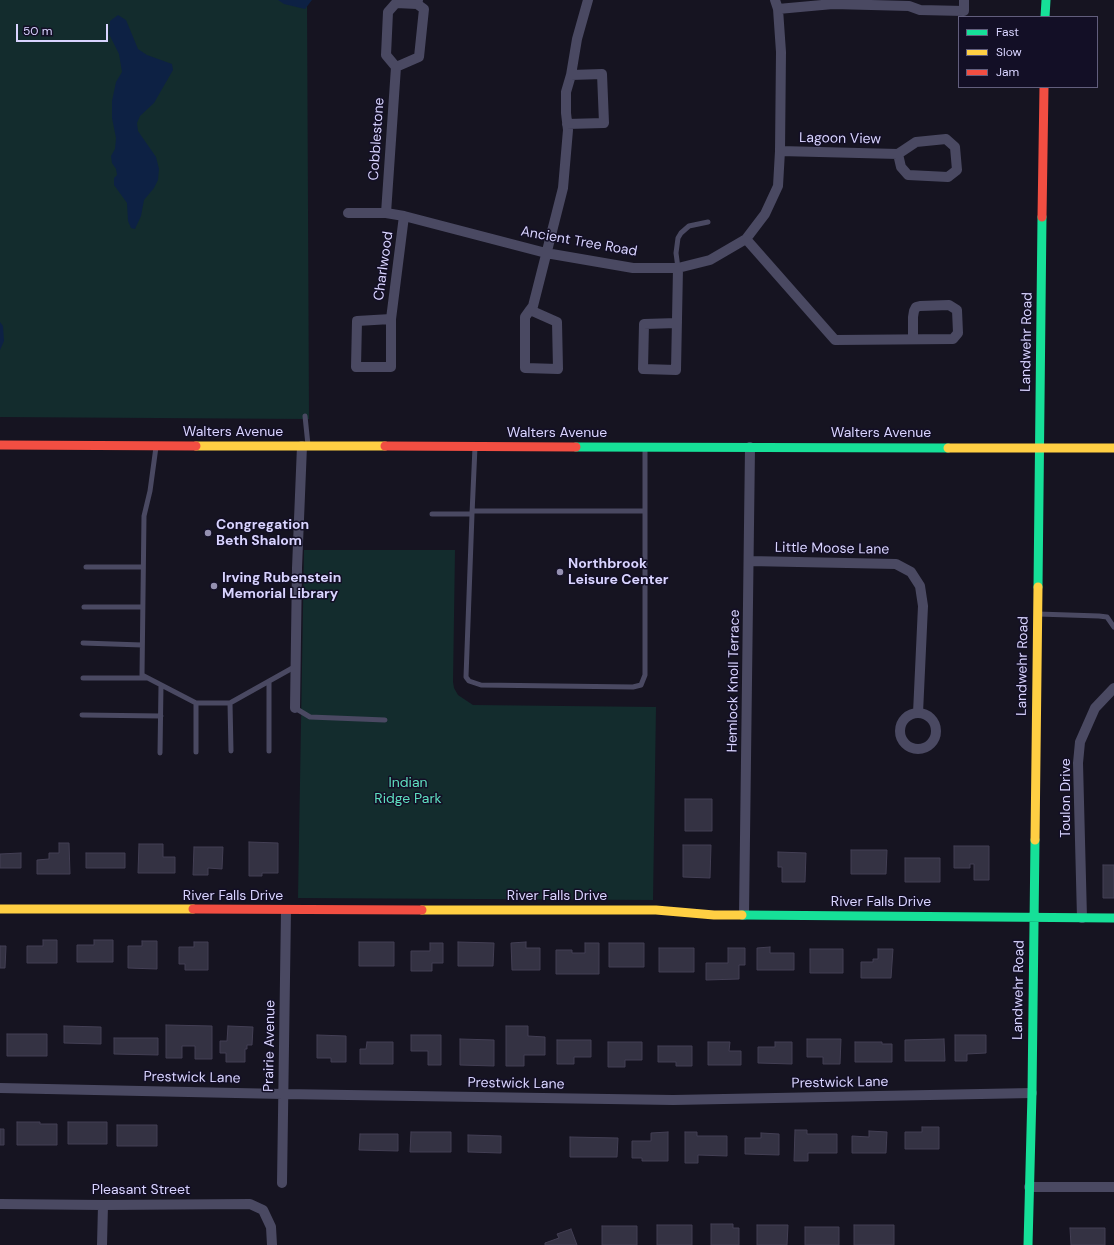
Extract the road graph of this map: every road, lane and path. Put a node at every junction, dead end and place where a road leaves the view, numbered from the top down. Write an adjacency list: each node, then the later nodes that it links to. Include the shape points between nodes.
1 (588, 0): 9 (street, via 577,39)
2 (964, 0): 6 (street, via 964,11)
3 (1046, 0): 7 (main road)
4 (417, 2): 8 (street, via 424,9 419,57); 8 (street, via 396,3 388,12 386,55)
5 (776, 5): 6 (street); 12 (street, Ancient Tree Road, via 781,52)
6 (917, 5)
7 (1045, 16)
8 (396, 67): 15 (street, Cobblestone)
9 (571, 75): 11 (street, via 566,92); 11 (street, via 602,74 604,123)
10 (1044, 88): 32 (main road, Landwehr Road)
11 (567, 124): 19 (street, via 563,188)
12 (780, 151): 13 (street, Lagoon View); 18 (street, Ancient Tree Road, via 778,186 765,214)
13 (898, 154): 13 (street, Lagoon View, via 901,167 908,175 948,177 956,170 955,147 946,139 916,142)
14 (348, 213): 15 (street, Ancient Tree Road)
15 (386, 213): 16 (street, Ancient Tree Road)
16 (404, 216): 19 (street, Ancient Tree Road); 22 (street, Charlwood)
17 (708, 222): 20 (lane, via 689,226 678,238)
18 (746, 239): 20 (street, Ancient Tree Road, via 710,260); 24 (street, via 835,340)
19 (546, 253): 20 (street, Ancient Tree Road, via 633,268); 21 (street)
20 (678, 268): 23 (street)
21 (530, 310): 21 (street, via 525,317 525,368 558,369 557,322)
22 (391, 319): 22 (street, Charlwood, via 391,367 356,367 357,321)
23 (677, 324): 23 (street, via 676,370 643,370 644,324)
24 (913, 339): 24 (street, via 953,339 958,333 957,310 949,305 916,307 913,317)
25 (305, 416): 28 (lane)
26 (0, 445): 27 (main road, Walters Avenue)
27 (156, 446): 28 (main road, Walters Avenue); 39 (lane, via 144,516)
28 (305, 446): 29 (main road, Walters Avenue); 46 (street, via 298,561)
29 (475, 446): 30 (main road, Walters Avenue); 35 (lane)
30 (645, 447): 31 (main road, Walters Avenue); 34 (lane)
31 (750, 447): 32 (main road, Walters Avenue); 37 (street, Hemlock Knoll Terrace)
32 (1040, 448): 33 (main road, Walters Avenue); 42 (main road, Landwehr Road)
33 (1114, 448)
34 (645, 512): 35 (lane); 35 (lane, via 645,675 641,685 633,687 481,685 469,681 466,677)
35 (472, 513): 36 (lane)
36 (432, 514)
37 (749, 561): 55 (street, Little Moose Lane, via 896,564 911,572 920,586 922,606); 65 (street, Hemlock Knoll Terrace)
38 (86, 567): 39 (lane)
39 (142, 567): 41 (lane)
40 (84, 607): 41 (lane)
41 (142, 607): 45 (lane)
42 (1038, 614): 43 (lane, via 1099,616 1107,618); 66 (main road, Landwehr Road)
43 (1114, 627)
44 (83, 643): 45 (lane)
45 (142, 645): 48 (lane, via 142,674)
46 (296, 666): 49 (lane); 54 (street)
47 (83, 678): 48 (lane)
48 (148, 678): 50 (lane)
49 (269, 681): 53 (lane); 60 (lane)
50 (161, 685): 52 (lane); 57 (lane)
51 (1114, 688): 67 (street, Toulon Drive, via 1095,708 1080,742 1078,763)
52 (196, 703): 53 (lane); 61 (lane)
53 (230, 703): 59 (lane)
54 (295, 708): 58 (lane, via 310,717)
55 (918, 713)
56 (82, 715): 57 (lane)
57 (161, 716): 62 (lane)
58 (385, 720)
59 (231, 751)
60 (269, 751)
61 (196, 752)
62 (160, 753)
63 (0, 909): 64 (main road, River Falls Drive)
64 (286, 910): 65 (main road, River Falls Drive, via 656,910); 71 (street, Prairie Avenue)
65 (744, 915): 66 (main road, River Falls Drive)
66 (1034, 917): 67 (main road, River Falls Drive); 70 (main road, Landwehr Road)
67 (1082, 918): 68 (main road, River Falls Drive)
68 (1114, 918)
69 (0, 1088): 71 (street, Prestwick Lane)
70 (1032, 1093): 71 (street, Prestwick Lane, via 673,1100); 73 (main road, Landwehr Road)
71 (283, 1094): 72 (street, Prairie Avenue)
72 (282, 1183)
73 (1029, 1187): 74 (street); 79 (main road, Landwehr Road)
74 (1114, 1188)
75 (0, 1204): 76 (street, Pleasant Street)
76 (103, 1205): 77 (street); 78 (street, Pleasant Street, via 250,1204 263,1210 271,1226)
77 (102, 1245)
78 (272, 1245)
79 (1028, 1245)

